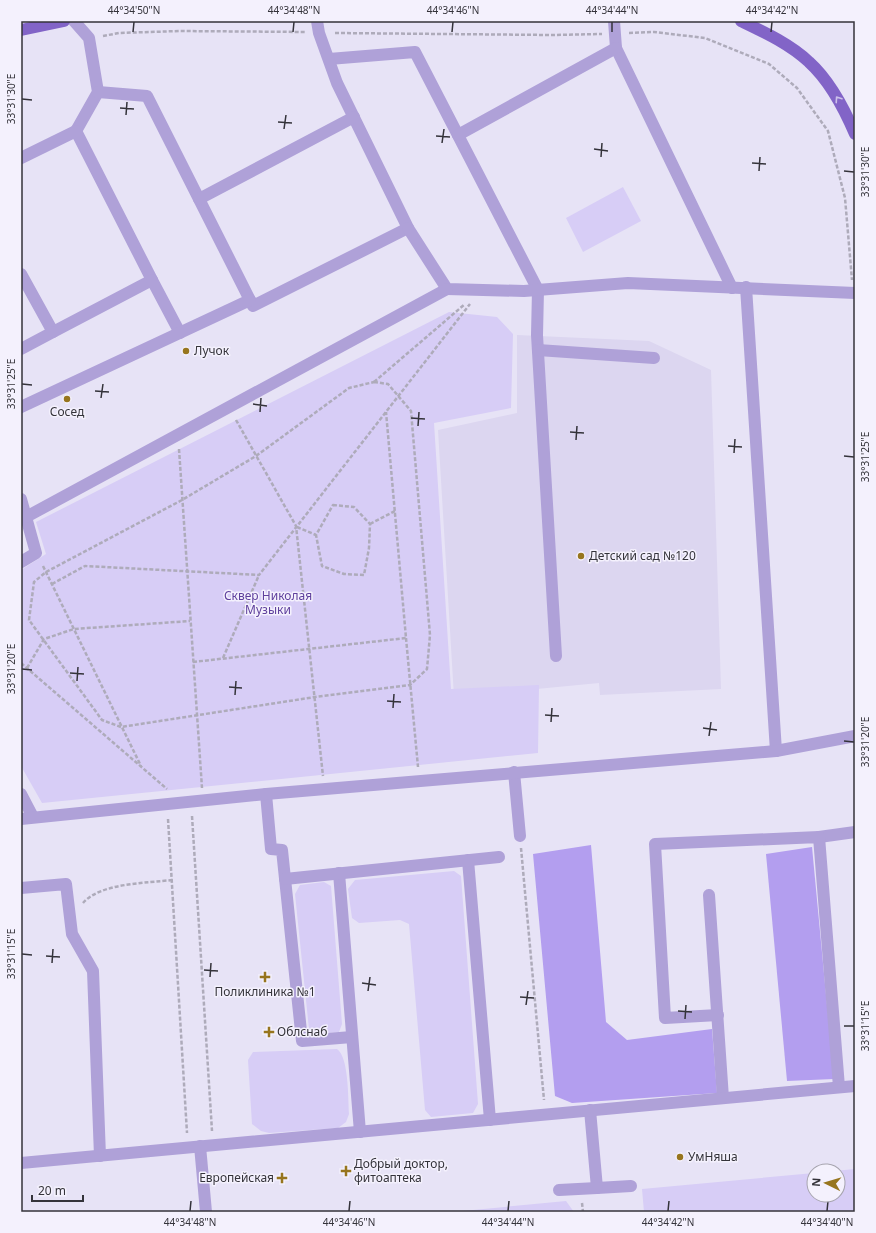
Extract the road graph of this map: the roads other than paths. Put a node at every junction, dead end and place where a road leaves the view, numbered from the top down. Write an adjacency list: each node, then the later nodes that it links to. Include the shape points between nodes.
1 (64, 21): 6 (main road)
2 (74, 21): 9 (lane, via 90,38)
3 (317, 21): 8 (lane)
4 (614, 21): 7 (lane)
5 (741, 21): 12 (main road, one-way to 5, via 844,108 810,62 765,32)
6 (21, 30)
7 (616, 48): 13 (lane); 20 (lane)
8 (329, 60): 10 (lane); 13 (lane, via 415,52)
9 (98, 92): 11 (lane); 15 (lane, via 147,96)
10 (354, 118): 15 (lane); 16 (lane)
11 (76, 131): 14 (lane); 18 (lane)
12 (855, 134)
13 (458, 135): 22 (lane)
14 (21, 158)
15 (199, 199): 24 (lane)
16 (408, 228): 21 (lane); 24 (lane, via 253,306)
17 (21, 274): 25 (lane)
18 (152, 280): 25 (lane); 26 (lane)
19 (746, 287): 20 (lane); 23 (lane); 36 (lane)
20 (732, 288): 22 (lane, via 628,283)
21 (446, 289): 22 (lane); 32 (lane)
22 (538, 290): 28 (lane)
23 (855, 293)
24 (250, 300): 26 (lane)
25 (52, 332): 27 (lane)
26 (180, 332): 30 (lane)
27 (21, 349)
28 (538, 350): 29 (lane); 34 (lane)
29 (654, 358)
30 (21, 407)
31 (21, 499): 32 (lane)
32 (26, 517): 33 (lane, via 36,553)
33 (21, 562)
34 (556, 656)
35 (855, 736): 36 (lane)
36 (776, 751): 37 (lane)
37 (514, 772): 39 (lane); 42 (lane)
38 (21, 794): 40 (lane)
39 (266, 794): 40 (lane); 47 (lane, via 271,849 282,850)
40 (27, 818)
41 (855, 832): 43 (lane)
42 (520, 836)
43 (819, 837): 50 (lane, via 655,844 665,1018); 53 (lane)
44 (499, 857): 45 (lane)
45 (468, 860): 46 (lane); 56 (lane)
46 (339, 873): 47 (lane); 51 (lane)
47 (285, 879): 51 (lane, via 302,1041)
48 (21, 888): 59 (lane, via 66,884 72,934 93,971)
49 (709, 895): 50 (lane)
50 (718, 1015): 54 (lane)
51 (352, 1037): 57 (lane)
52 (855, 1086): 53 (lane)
53 (839, 1087): 54 (lane)
54 (723, 1098): 55 (lane)
55 (590, 1110): 56 (lane); 62 (lane)
56 (490, 1120): 57 (lane)
57 (360, 1132): 58 (lane)
58 (194, 1147): 59 (lane); 64 (lane)
59 (100, 1156): 60 (lane)
60 (21, 1163)
61 (631, 1186): 62 (lane)
62 (597, 1188): 63 (lane)
63 (559, 1190)
64 (206, 1212)

